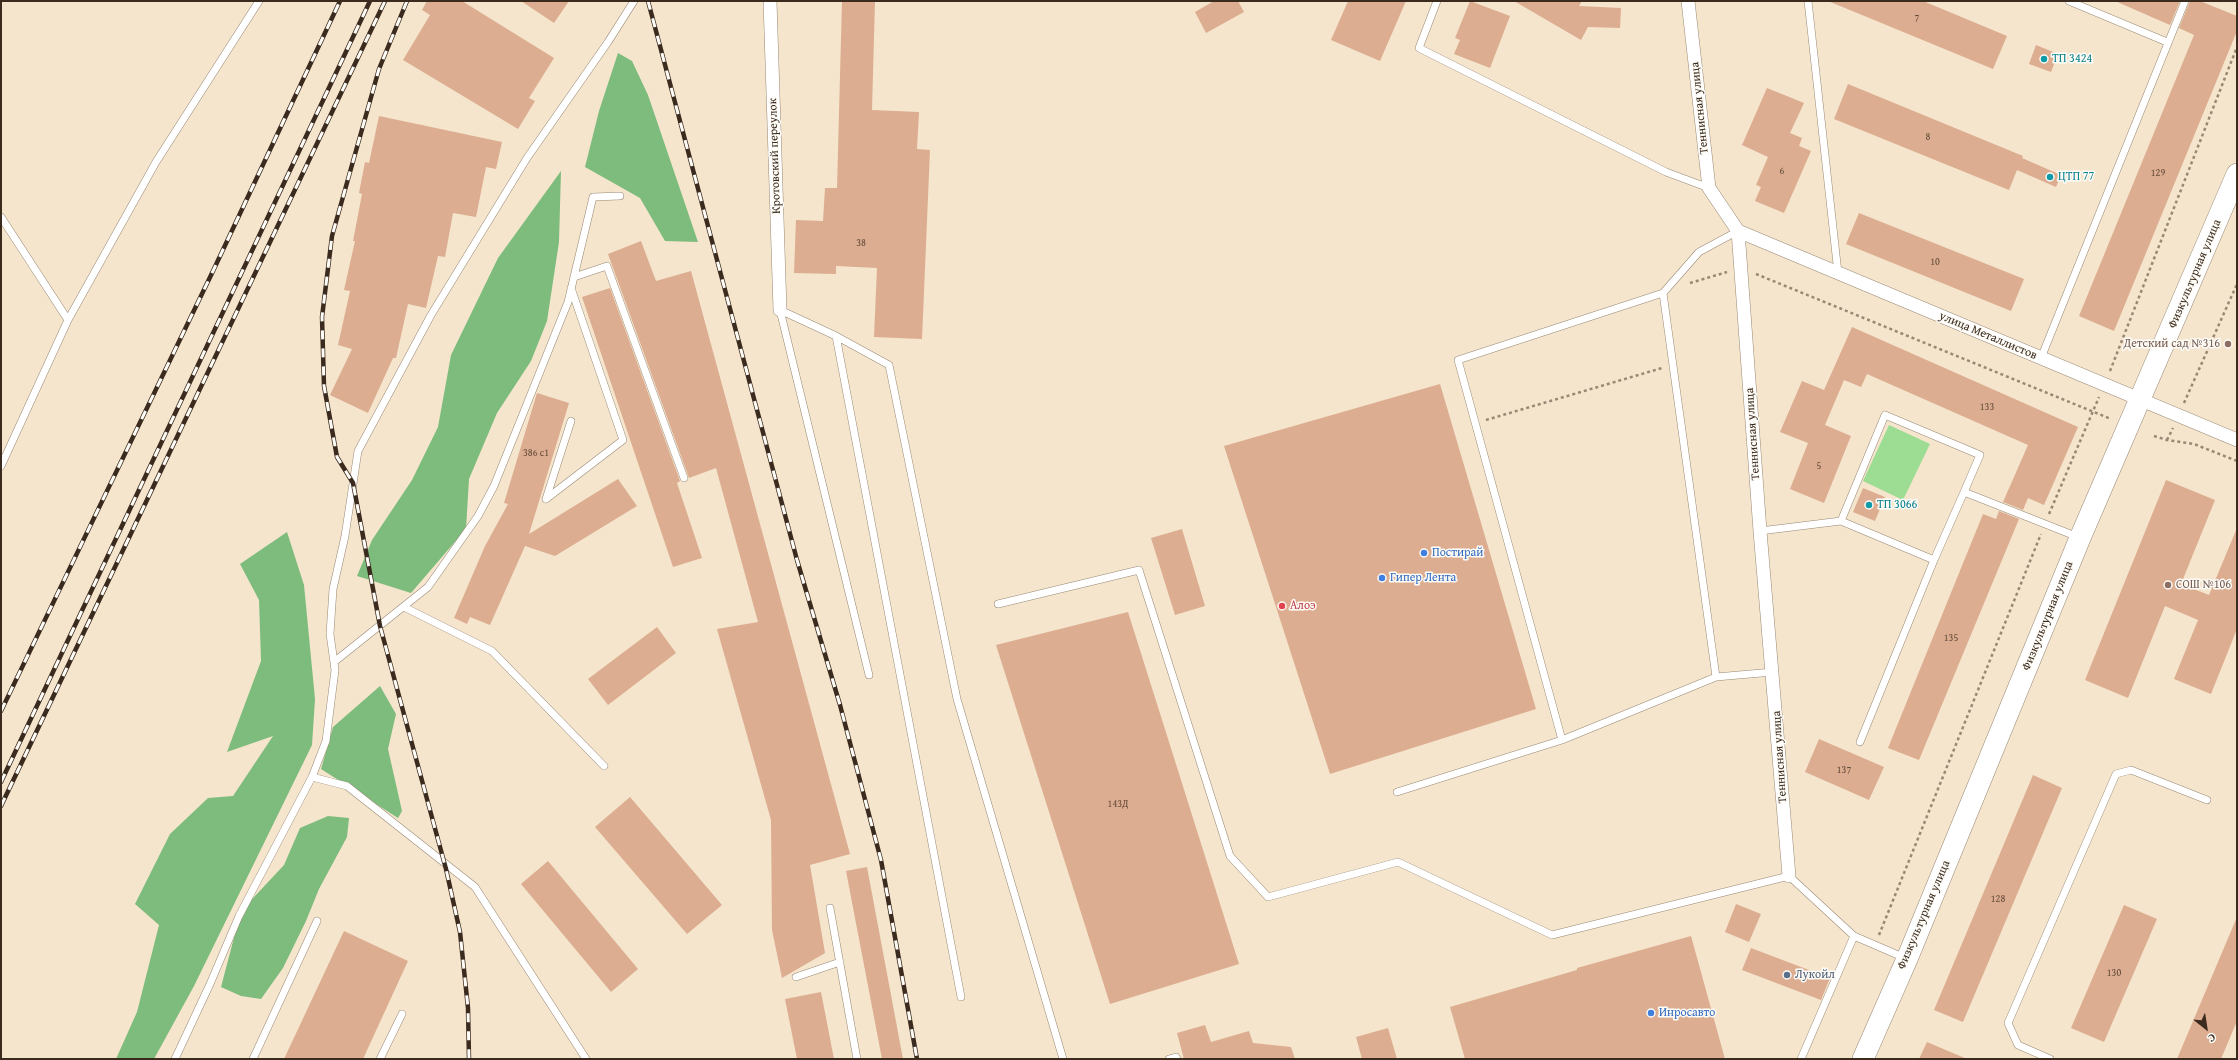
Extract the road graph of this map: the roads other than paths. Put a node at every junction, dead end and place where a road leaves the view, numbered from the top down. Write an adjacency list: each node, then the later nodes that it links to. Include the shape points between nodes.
1 (259, 1): 20 (lane, via 156,162)
2 (634, 1): 35 (lane, via 528,158 432,315 358,451 345,536 333,589 330,634)
3 (770, 1): 19 (street, Кротовский переулок)
4 (1438, 1): 11 (lane, via 1419,48 1666,172)
5 (1688, 1): 11 (street, Теннисная улица)
6 (1808, 1): 15 (lane)
7 (2069, 1): 9 (lane)
8 (2185, 1): 9 (lane)
9 (2167, 42): 22 (lane)
10 (2237, 174): 23 (main road, Физкультурная улица)
11 (1709, 188): 14 (street, Теннисная улица)
12 (620, 196): 16 (lane, via 593,197)
13 (1, 217): 20 (lane)
14 (1738, 231): 15 (street, улица Металлистов); 18 (lane, via 1699,252); 30 (street, Теннисная улица)
15 (1838, 273): 22 (street, улица Металлистов)
16 (574, 277): 17 (lane); 27 (lane, via 607,266)
17 (571, 288): 24 (lane, via 623,440 546,499); 34 (lane, via 568,302 497,478 478,516 428,587)
18 (1663, 292): 38 (lane); 39 (lane, via 1458,360)
19 (780, 310): 21 (lane); 37 (lane)
20 (68, 320): 26 (lane)
21 (836, 336): 52 (lane); 59 (lane, via 889,365 957,699)
22 (2041, 358): 23 (street, улица Металлистов)
23 (2141, 400): 25 (street, улица Металлистов); 31 (main road, Физкультурная улица)
24 (571, 421)
25 (2237, 440)
26 (1, 466)
27 (684, 478)
28 (1964, 492): 29 (lane, via 1980,455 1885,415); 31 (lane); 32 (lane)
29 (1841, 521): 30 (lane); 32 (lane)
30 (1760, 532): 36 (street, Теннисная улица)
31 (2080, 538): 49 (main road, Физкультурная улица)
32 (1934, 560): 40 (lane)
33 (998, 604): 45 (lane, via 1139,570 1230,856 1268,897 1398,862 1552,935)
34 (404, 607): 35 (lane); 41 (lane, via 492,651)
35 (334, 662): 42 (lane, via 326,741)
36 (1773, 672): 38 (lane); 45 (street, Теннисная улица)
37 (868, 675)
38 (1716, 677): 39 (lane)
39 (1562, 740): 43 (lane)
40 (1860, 742)
41 (604, 766)
42 (312, 777): 54 (lane, via 239,916); 57 (lane, via 347,786 475,887)
43 (1398, 792)
44 (2207, 800): 64 (lane, via 2131,770 2116,774 2008,1023 2018,1045)
45 (1789, 876): 48 (lane)
46 (830, 908): 50 (lane)
47 (317, 921): 55 (lane)
48 (1854, 936): 49 (lane); 62 (lane)
49 (1907, 959): 63 (main road, Физкультурная улица)
50 (840, 962): 51 (lane); 58 (lane)
51 (796, 977)
52 (961, 997)
53 (402, 1014): 56 (lane)
54 (175, 1059)
55 (253, 1059)
56 (380, 1059)
57 (586, 1059)
58 (857, 1059)
59 (1063, 1059)
60 (1169, 1059): 61 (lane)
61 (1177, 1059)
62 (1801, 1059)
63 (1862, 1059)
64 (2050, 1059)

